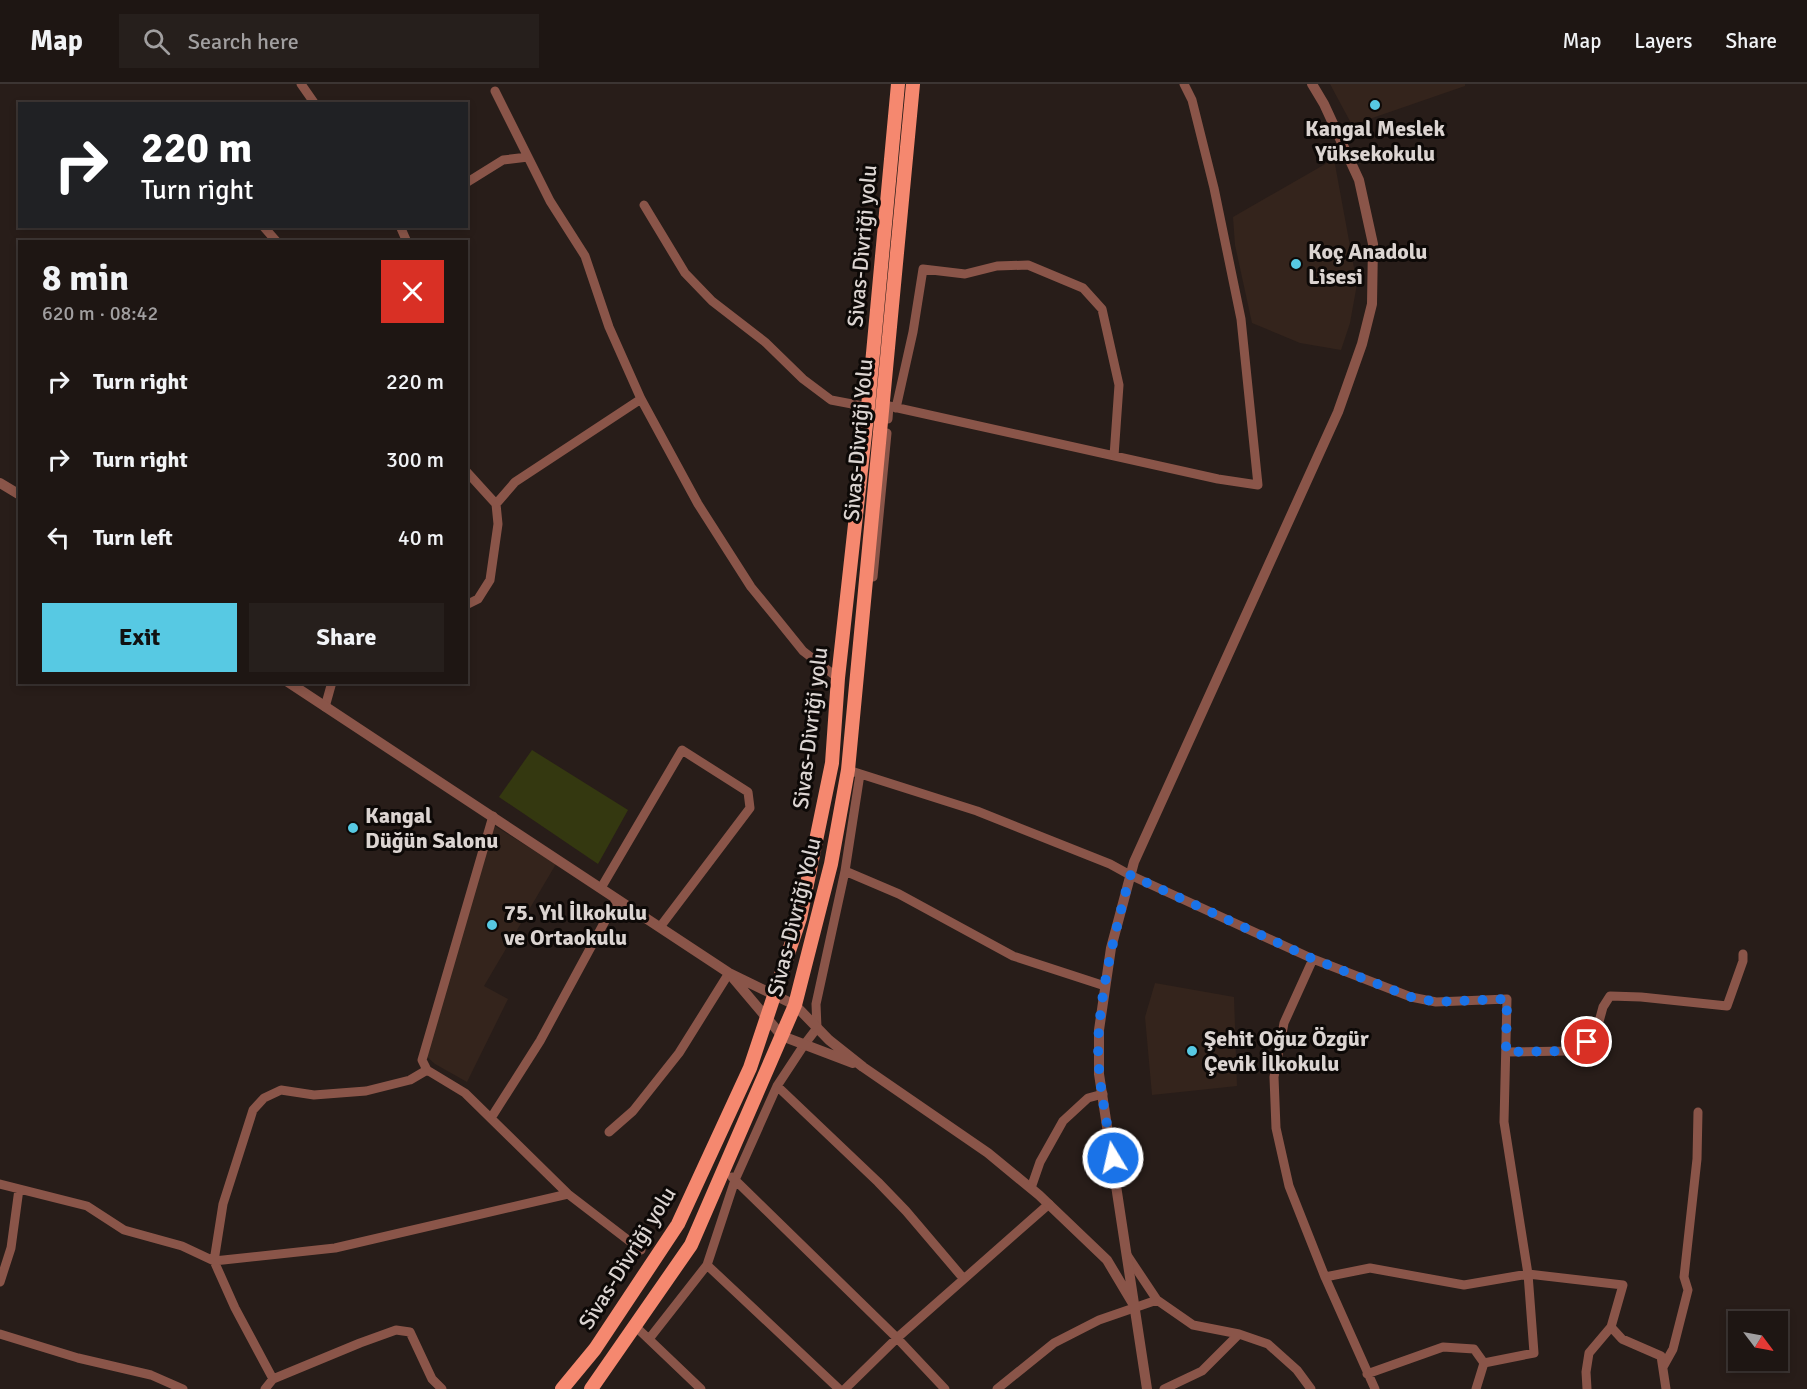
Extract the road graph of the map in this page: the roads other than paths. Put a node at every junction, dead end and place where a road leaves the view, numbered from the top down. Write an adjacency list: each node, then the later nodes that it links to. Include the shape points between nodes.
1 (301, 84): 7 (street)
2 (898, 84): 14 (main road, Sivas-Divriği yolu)
3 (914, 84): 26 (main road, Sivas-Divriği Yolu)
4 (1184, 84): 16 (street, via 1192,100 1215,188 1241,319 1258,484)
5 (1312, 84): 29 (street, via 1359,180 1372,244 1372,304 1338,412)
6 (495, 91): 8 (street)
7 (314, 102)
8 (528, 157): 9 (street, via 503,160); 13 (street, via 585,256 609,327)
9 (468, 182)
10 (644, 206): 14 (street, via 685,273 712,301 831,400)
11 (265, 228): 12 (street)
12 (276, 240)
13 (641, 399): 20 (street, via 515,482); 22 (street, via 698,504 751,587 803,651)
14 (868, 407): 22 (main road, Sivas-Divriği yolu)
15 (896, 408): 16 (street); 16 (street, via 922,269 965,274 998,266 1028,265 1083,288 1102,309 1119,385); 26 (street, via 889,406)
16 (1114, 456)
17 (468, 473): 20 (street)
18 (0, 483): 19 (street)
19 (18, 494)
20 (496, 504): 21 (street, via 498,524 489,580 478,599)
21 (468, 604)
22 (838, 678): 37 (main road, Sivas-Divriği yolu, via 832,764 800,918)
23 (291, 684): 25 (street)
24 (331, 684): 25 (street)
25 (325, 707): 27 (street)
26 (854, 772): 28 (street); 29 (street, via 977,811); 38 (main road, Sivas-Divriği Yolu)
27 (493, 816): 30 (street); 45 (street, via 423,1060)
28 (845, 871): 36 (street, via 899,894 1013,956); 40 (street, via 816,1004)
29 (1130, 875): 34 (street); 36 (street)
30 (602, 888): 31 (street); 32 (street, via 682,750 748,792 750,808)
31 (617, 899): 32 (street); 49 (street, via 540,1041)
32 (660, 927): 35 (street)
33 (1743, 954): 43 (street, via 1727,1006 1610,996 1597,1029 1587,1042 1568,1051)
34 (1313, 959): 43 (street, via 1411,997 1436,1002 1507,999); 63 (street, via 1284,1023 1274,1077 1276,1128 1289,1185)
35 (729, 973): 37 (street); 39 (street); 50 (street, via 679,1053 633,1111)
36 (1105, 986): 47 (street, via 1099,1030)
37 (774, 996): 38 (street); 39 (main road, Sivas-Divriği yolu)
38 (795, 1005): 40 (street); 41 (main road, Sivas-Divriği Yolu)
39 (766, 1019): 41 (street); 81 (main road, Sivas-Divriği yolu, via 750,1068 678,1224 595,1349)
40 (817, 1028): 42 (street); 44 (street)
41 (782, 1036): 42 (street); 51 (main road, Sivas-Divriği Yolu)
42 (804, 1045): 44 (street); 46 (street)
43 (1506, 1052): 62 (street, via 1504,1122)
44 (862, 1067): 54 (street, via 988,1153)
45 (427, 1070): 49 (street, via 465,1093); 60 (street, via 410,1080 366,1091 314,1095 281,1090 264,1098 253,1110 224,1204)
46 (777, 1086): 52 (street); 64 (street, via 878,1182)
47 (1103, 1094): 54 (street, via 1088,1098 1063,1121 1040,1162); 59 (street)
48 (1698, 1112): 75 (street, via 1684,1277 1688,1290 1673,1349)
49 (491, 1118): 56 (street)
50 (609, 1132)
51 (724, 1169): 52 (street); 68 (main road, Sivas-Divriği Yolu, via 691,1245)
52 (735, 1180): 61 (street); 72 (street)
53 (0, 1184): 55 (street)
54 (1031, 1188): 57 (street)
55 (19, 1189): 60 (street, via 87,1206 124,1230 182,1246); 65 (street, via 11,1248)
56 (568, 1194): 58 (street); 60 (street, via 335,1248)
57 (1049, 1204): 64 (street); 67 (street, via 1107,1260)
58 (641, 1250)
59 (1127, 1255): 66 (street); 67 (street)
60 (214, 1261): 77 (street)
61 (707, 1265): 73 (street); 84 (street)
62 (1528, 1274): 63 (street, via 1464,1285 1370,1268); 69 (street, via 1623,1285); 74 (street, via 1534,1353)
63 (1325, 1277): 76 (street)
64 (963, 1278): 72 (street)
65 (0, 1282)
66 (1157, 1300): 67 (street); 71 (street, via 1192,1325)
67 (1135, 1307): 87 (street, via 1054,1343); 88 (street)
68 (635, 1326): 73 (street); 82 (main road, Sivas-Divriği Yolu)
69 (1611, 1328): 75 (street, via 1622,1339 1661,1356); 93 (street, via 1589,1353)
70 (0, 1334): 78 (street, via 151,1375)
71 (1239, 1334): 89 (street, via 1202,1371); 90 (street, via 1268,1344 1297,1370)
72 (897, 1338): 85 (street); 86 (street)
73 (649, 1339): 83 (street)
74 (1484, 1364): 76 (street, via 1474,1349 1443,1347); 92 (street)
75 (1663, 1366): 94 (street)
76 (1367, 1374): 91 (street)
77 (273, 1379): 79 (street); 80 (street, via 396,1330 410,1332 432,1378)
78 (183, 1389)
79 (265, 1389)
80 (442, 1389)
81 (562, 1389)
82 (591, 1389)
83 (701, 1389)
84 (839, 1389)
85 (845, 1389)
86 (945, 1389)
87 (997, 1389)
88 (1147, 1389)
89 (1164, 1389)
90 (1311, 1389)
91 (1375, 1389)
92 (1476, 1389)
93 (1587, 1389)
94 (1666, 1389)

